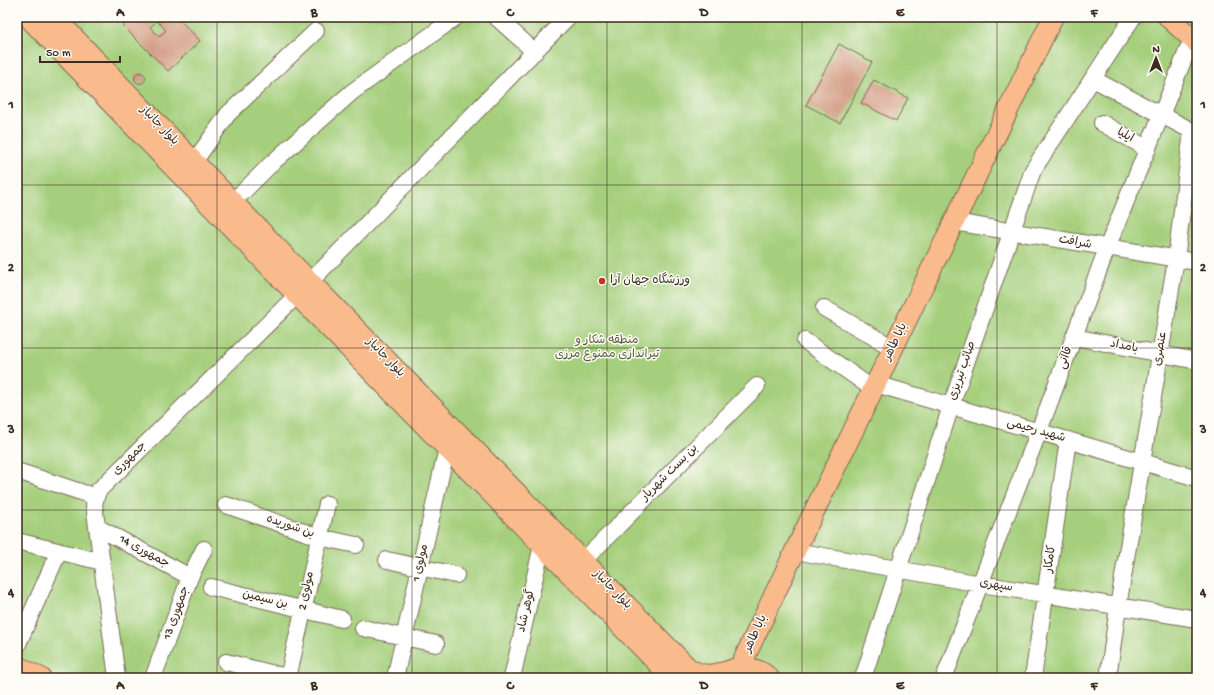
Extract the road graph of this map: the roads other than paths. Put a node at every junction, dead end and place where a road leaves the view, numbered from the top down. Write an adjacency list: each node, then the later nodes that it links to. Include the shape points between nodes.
1 (28, 17): 24 (main road, بلوار جانباز)
2 (54, 17): 17 (main road, بلوار جانباز)
3 (456, 17): 18 (street, via 352,92)
4 (496, 17): 11 (street)
5 (568, 17): 11 (street, جمهوری)
6 (1053, 17): 19 (main road, بابا طاهر)
7 (1133, 17): 12 (street, صائب تبریزی)
8 (1168, 17): 10 (main road)
9 (316, 31): 17 (street, via 228,114)
10 (1195, 40): 13 (street, قاآنی)
11 (535, 52): 24 (street, جمهوری)
12 (1093, 79): 13 (street, عنصری); 20 (street, صائب تبریزی, via 1033,170)
13 (1162, 115): 15 (street, عنصری); 16 (street, قاآنی)
14 (1102, 123): 16 (street, ایلیا)
15 (1195, 132): 22 (street, عنصری)
16 (1148, 149): 21 (street, قاآنی)
17 (194, 162): 18 (main road, بلوار جانباز)
18 (231, 201): 24 (main road, بلوار جانباز)
19 (954, 222): 20 (street, شرافت); 28 (main road, بابا طاهر)
20 (1011, 232): 21 (street, شرافت); 33 (street, صائب تبریزی)
21 (1107, 248): 22 (street, شرافت); 26 (street, قاآنی)
22 (1176, 259): 23 (street, شرافت); 29 (street, عنصری)
23 (1197, 262)
24 (303, 288): 36 (main road, بلوار جانباز); 40 (street, جمهوری, via 98,491); 52 (main road, بلوار جانباز)
25 (824, 308): 28 (street)
26 (1074, 337): 29 (street, بامداد); 34 (street, قاآنی)
27 (805, 341): 32 (street, شهید رحیمی)
28 (893, 348): 32 (main road, بابا طاهر)
29 (1160, 354): 30 (street, بامداد); 37 (street, عنصری)
30 (1197, 361)
31 (757, 386): 52 (street, بن بست شهریار)
32 (874, 386): 33 (street, شهید رحیمی); 50 (main road, بابا طاهر)
33 (951, 406): 34 (street, شهید رحیمی); 55 (street, صائب تبریزی)
34 (1039, 431): 35 (street, شهید رحیمی); 58 (street, قاآنی)
35 (1068, 440): 37 (street, شهید رحیمی); 60 (street, کامکار)
36 (447, 448): 46 (main road, بلوار جانباز); 54 (street, مولوی 1)
37 (1142, 462): 39 (street, شهید رحیمی); 61 (street, عنصری)
38 (17, 471): 40 (street)
39 (1197, 478)
40 (96, 497): 43 (street, via 94,504)
41 (327, 504): 44 (street, مولوی 2)
42 (226, 505): 44 (street, بن شوریده)
43 (97, 527): 53 (street); 57 (street, جمهوری 14)
44 (319, 538): 47 (street, بن شوریده); 62 (street, مولوی 2)
45 (17, 541): 49 (street)
46 (542, 545): 77 (street, گوهر شاد); 78 (main road, بلوار جانباز)
47 (356, 546)
48 (204, 549): 57 (street, جمهوری 13)
49 (59, 551): 53 (street); 68 (street)
50 (795, 551): 55 (street, سپهری); 71 (main road, بابا طاهر)
51 (387, 560): 54 (street)
52 (583, 561): 71 (main road, بلوار جانباز, via 688,668 700,674)
53 (102, 562): 73 (street)
54 (420, 567): 56 (street); 66 (street, مولوی 1)
55 (898, 569): 58 (street, سپهری); 80 (street, صائب تبریزی)
56 (456, 575)
57 (190, 578): 74 (street, جمهوری 13)
58 (981, 584): 60 (street, سپهری); 81 (street, قاآنی)
59 (211, 587): 62 (street, بن سیمین)
60 (1046, 595): 61 (street, سپهری); 82 (street, کامکار)
61 (1118, 606): 63 (street, سپهری); 83 (street, عنصری)
62 (303, 610): 64 (street, بن سیمین); 75 (street, مولوی 2)
63 (1197, 619)
64 (342, 620)
65 (363, 628): 66 (street)
66 (404, 638): 67 (street); 76 (street, مولوی 1)
67 (436, 644)
68 (17, 646)
69 (226, 662): 75 (street)
70 (17, 666): 72 (main road)
71 (730, 672): 79 (main road, via 755,670)
72 (41, 678)
73 (117, 678)
74 (153, 678)
75 (289, 678)
76 (395, 678)
77 (512, 678)
78 (672, 678)
79 (768, 678)
80 (863, 678)
81 (944, 678)
82 (1033, 678)
83 (1108, 678)

